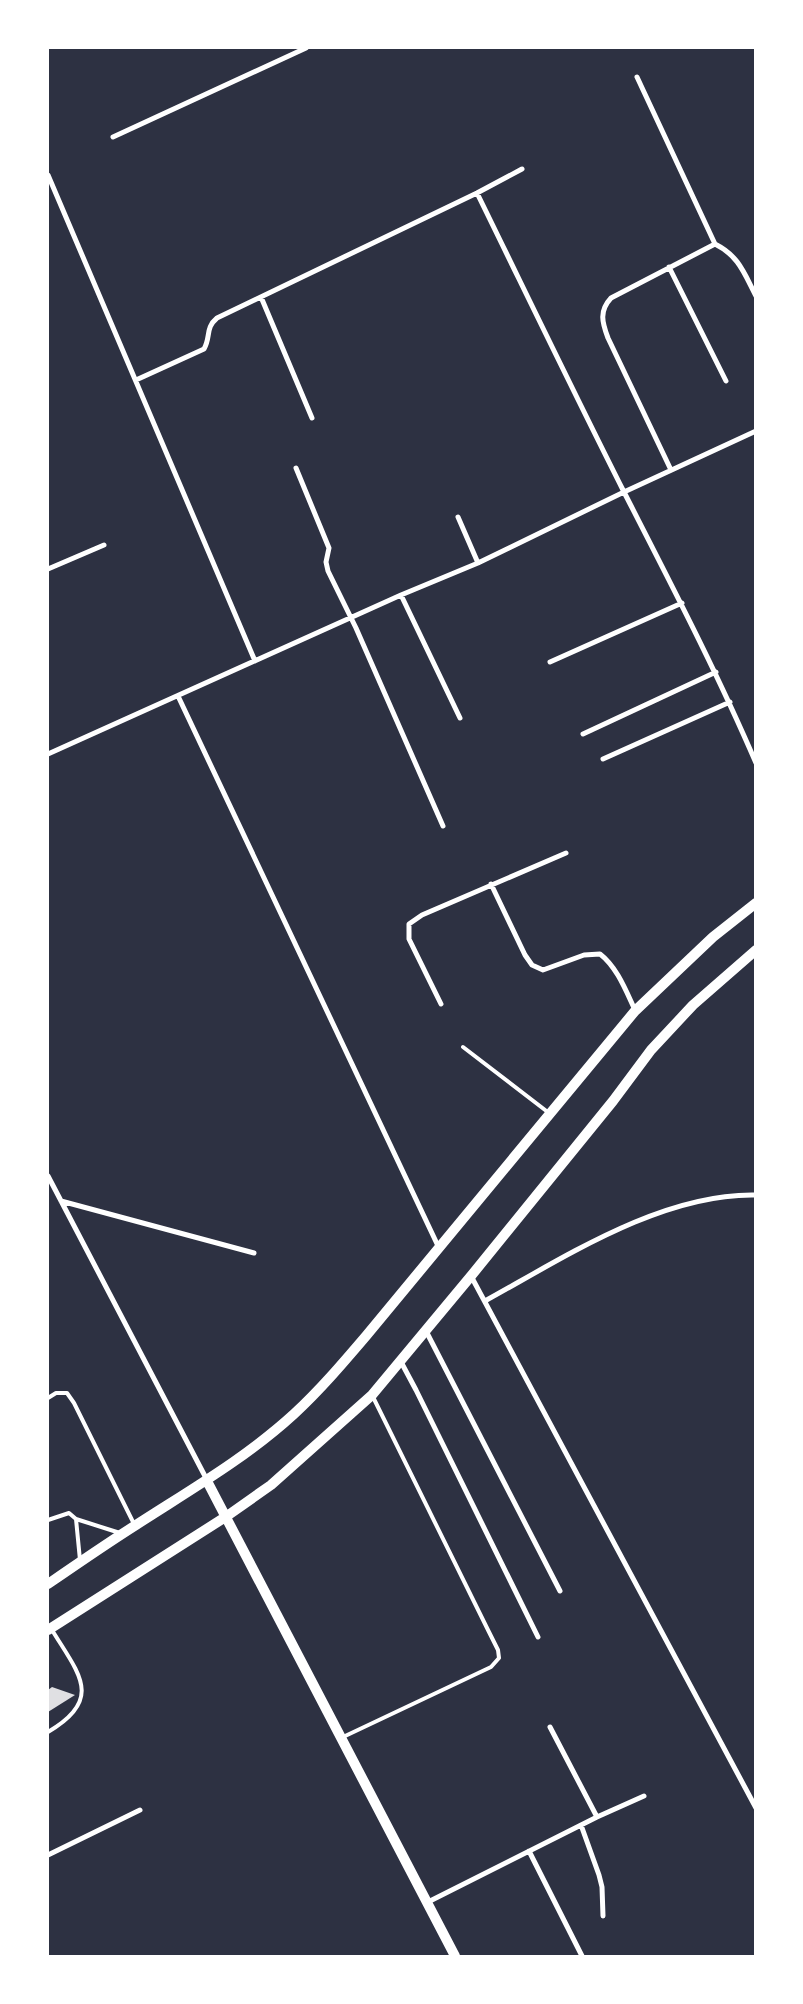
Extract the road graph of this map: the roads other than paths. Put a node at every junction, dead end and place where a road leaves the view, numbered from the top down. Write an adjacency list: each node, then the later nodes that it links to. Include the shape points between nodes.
1 (306, 48): 3 (street)
2 (637, 77): 7 (street)
3 (113, 136)
4 (522, 169): 6 (street)
5 (48, 175): 11 (street)
6 (477, 194): 10 (street); 17 (street)
7 (715, 244): 8 (street); 9 (street, via 728,250 735,258)
8 (670, 267): 12 (street); 16 (street, via 612,298 604,305 602,324)
9 (756, 296)
10 (260, 297): 11 (street, via 211,323 204,348); 13 (street)
11 (136, 380): 25 (street)
12 (726, 381)
13 (312, 418)
14 (756, 431): 16 (street)
15 (296, 468): 24 (street, via 329,548 326,566)
16 (671, 470): 17 (street)
17 (624, 492): 20 (street); 23 (street)
18 (458, 517): 20 (street)
19 (104, 545): 21 (street)
20 (478, 563): 22 (street)
21 (48, 569)
22 (401, 595): 24 (street); 30 (street)
23 (682, 603): 26 (street); 27 (street)
24 (351, 618): 25 (street); 35 (street)
25 (255, 661): 28 (street)
26 (550, 662)
27 (716, 672): 29 (street); 31 (street)
28 (178, 696): 32 (street); 47 (street)
29 (730, 702): 33 (street); 34 (street)
30 (460, 718)
31 (583, 734)
32 (48, 754)
33 (603, 759)
34 (756, 763)
35 (444, 826)
36 (566, 853): 37 (street)
37 (491, 884): 40 (street, via 409,924 409,938); 41 (street, via 532,965 543,970 584,955 600,954 626,990)
38 (756, 903): 41 (main road, via 713,936)
39 (756, 950): 49 (main road, via 693,1005 651,1050)
40 (441, 1004)
41 (635, 1011): 43 (main road)
42 (464, 1047): 43 (lane)
43 (550, 1114): 47 (main road)
44 (48, 1176): 46 (street)
45 (756, 1195): 50 (street, via 705,1199 660,1213 590,1243)
46 (61, 1201): 48 (street); 55 (street)
47 (440, 1248): 55 (main road, via 329,1380 257,1444)
48 (254, 1253)
49 (472, 1276): 50 (street); 51 (main road)
50 (485, 1301): 70 (street)
51 (426, 1331): 52 (main road); 63 (street)
52 (400, 1360): 53 (main road); 65 (street)
53 (372, 1395): 56 (main road, via 277,1480); 68 (lane, via 498,1650 499,1658 491,1667)
54 (48, 1398): 59 (lane, via 56,1393 67,1393 74,1403)
55 (207, 1481): 56 (main road); 59 (main road)
56 (227, 1516): 64 (main road); 68 (main road)
57 (76, 1519): 58 (lane, via 69,1513); 60 (lane); 61 (lane)
58 (48, 1520)
59 (135, 1526): 60 (main road)
60 (122, 1534): 61 (main road)
61 (80, 1562): 62 (main road)
62 (48, 1584)
63 (560, 1591)
64 (49, 1628): 67 (lane, via 79,1675 83,1694 72,1713)
65 (538, 1637)
66 (550, 1727): 73 (street)
67 (48, 1732)
68 (340, 1738): 77 (main road)
69 (644, 1796): 73 (street)
70 (754, 1800): 71 (street)
71 (756, 1808)
72 (140, 1810): 76 (street)
73 (597, 1817): 74 (street)
74 (581, 1825): 75 (street); 78 (street, via 599,1875)
75 (529, 1851): 77 (street); 80 (street)
76 (48, 1855)
77 (428, 1902): 79 (main road)
78 (602, 1916)
79 (455, 1956)
80 (582, 1956)

